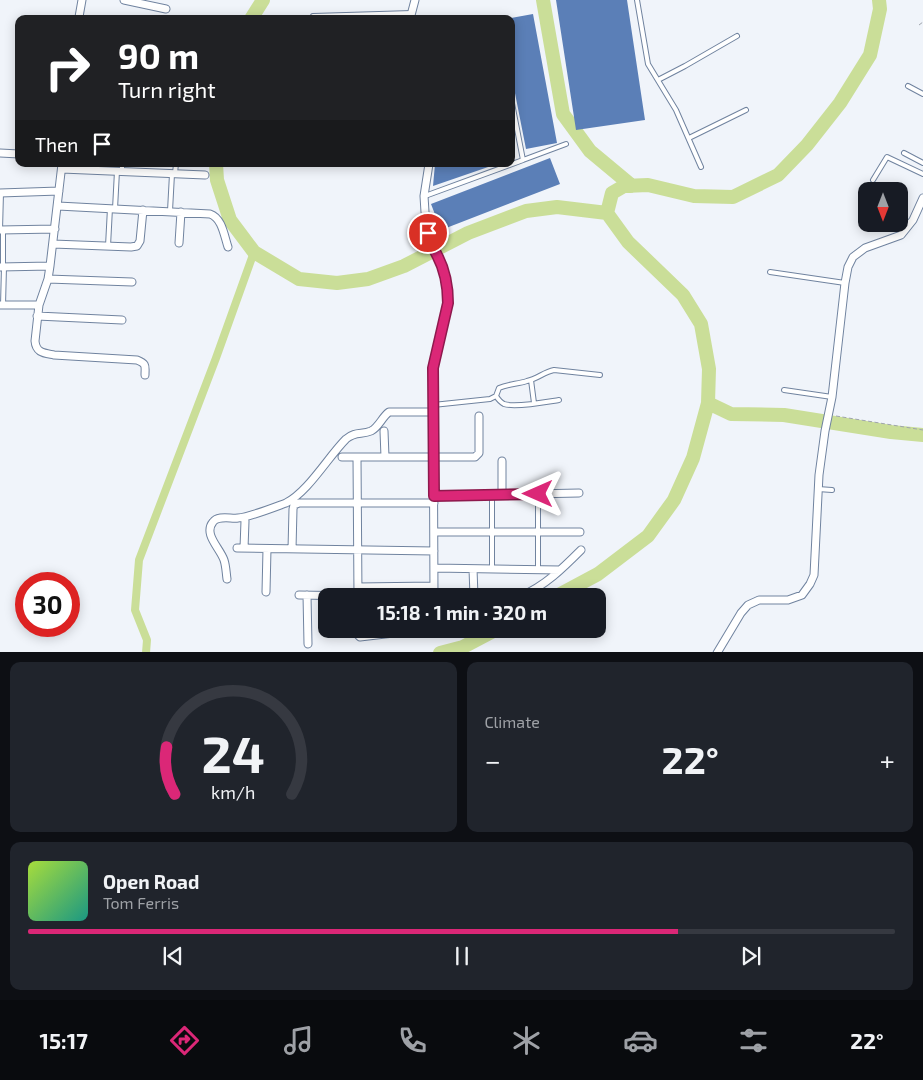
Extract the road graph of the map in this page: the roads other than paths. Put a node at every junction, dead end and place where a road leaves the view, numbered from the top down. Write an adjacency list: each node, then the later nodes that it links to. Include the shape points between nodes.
1 (82, 0): 6 (street)
2 (124, 0): 5 (street)
3 (415, 0): 7 (street)
4 (636, 0): 9 (lane, via 648,64)
5 (166, 9)
6 (80, 15)
7 (411, 15)
8 (737, 36): 9 (lane)
9 (658, 80): 14 (lane)
10 (908, 86): 11 (lane)
11 (923, 94)
12 (746, 110): 14 (lane)
13 (515, 119): 19 (lane)
14 (689, 138): 27 (lane)
15 (566, 144): 19 (lane)
16 (0, 152): 18 (street)
17 (904, 153): 21 (lane)
18 (15, 154)
19 (523, 160): 20 (lane)
20 (515, 163)
21 (923, 164)
22 (62, 167): 33 (street)
23 (81, 167): 28 (street)
24 (175, 167): 29 (lane)
25 (429, 167): 35 (street)
26 (504, 167): 35 (lane)
27 (701, 168)
28 (120, 169): 29 (street); 38 (lane)
29 (174, 173): 31 (street); 40 (lane)
30 (923, 174): 32 (lane, via 887,157)
31 (205, 175)
32 (872, 180)
33 (59, 191): 34 (street); 37 (street)
34 (1, 193): 43 (lane)
35 (424, 196): 66 (street, via 430,243 446,282 448,303 433,368)
36 (923, 198): 53 (street, via 913,220 901,234 852,256)
37 (58, 206): 38 (street); 42 (street)
38 (112, 208): 39 (street); 46 (lane)
39 (143, 210): 40 (street); 46 (street, via 137,246)
40 (170, 211): 41 (street)
41 (181, 212): 44 (street); 47 (street, via 216,216)
42 (55, 229): 43 (street); 45 (street)
43 (1, 230): 49 (lane)
44 (179, 243)
45 (53, 244): 46 (street); 48 (street)
46 (108, 246)
47 (228, 247)
48 (50, 266): 49 (street); 51 (street)
49 (2, 267): 54 (lane)
50 (770, 272): 53 (lane)
51 (48, 279): 52 (street); 55 (street)
52 (132, 282)
53 (845, 283): 63 (street)
54 (2, 305): 55 (street)
55 (38, 305): 56 (street)
56 (37, 316): 57 (street); 58 (street, via 35,341 38,350 54,355 137,360 144,362)
57 (122, 320)
58 (145, 375)
59 (600, 375): 60 (lane, via 554,370)
60 (532, 380): 62 (lane, via 505,385 499,388); 65 (lane)
61 (784, 390): 63 (lane)
62 (496, 396): 65 (lane, via 504,404); 66 (lane)
63 (832, 397): 74 (street)
64 (559, 400): 65 (lane)
65 (534, 403)
66 (433, 409): 71 (street); 97 (street, via 389,412 371,431 346,439 293,499 240,518 216,519 210,534 223,559)
67 (479, 416): 71 (street, via 479,452 475,458)
68 (384, 431): 70 (street)
69 (357, 457): 70 (street); 72 (street); 81 (street)
70 (385, 457): 71 (street)
71 (434, 457): 80 (street)
72 (342, 458)
73 (502, 461): 77 (street)
74 (818, 489): 75 (lane); 107 (street, via 814,575 810,584 802,595 788,600 759,600 748,605)
75 (832, 490)
76 (492, 494): 77 (street); 80 (street); 84 (lane)
77 (502, 494): 78 (street)
78 (538, 494): 79 (street); 85 (lane)
79 (579, 494)
80 (434, 500): 81 (street); 83 (street)
81 (358, 502): 88 (street, via 294,505); 89 (street)
82 (245, 521): 87 (street, via 241,548)
83 (434, 532): 84 (street); 91 (street)
84 (492, 532): 85 (street); 94 (lane)
85 (538, 532): 86 (street); 95 (lane)
86 (580, 532)
87 (267, 549): 88 (street); 102 (street)
88 (292, 549): 89 (street)
89 (358, 549): 91 (street); 99 (street)
90 (581, 550): 96 (street)
91 (434, 551): 92 (street)
92 (434, 568): 93 (street); 98 (street)
93 (473, 569): 94 (street); 100 (street)
94 (492, 569): 95 (street)
95 (538, 570): 96 (street)
96 (560, 570): 101 (street)
97 (227, 579)
98 (434, 586): 99 (street)
99 (358, 587)
100 (474, 588)
101 (537, 588)
102 (266, 592)
103 (299, 595): 104 (street)
104 (307, 595): 105 (street); 106 (street)
105 (318, 595)
106 (308, 644)
107 (717, 652)

